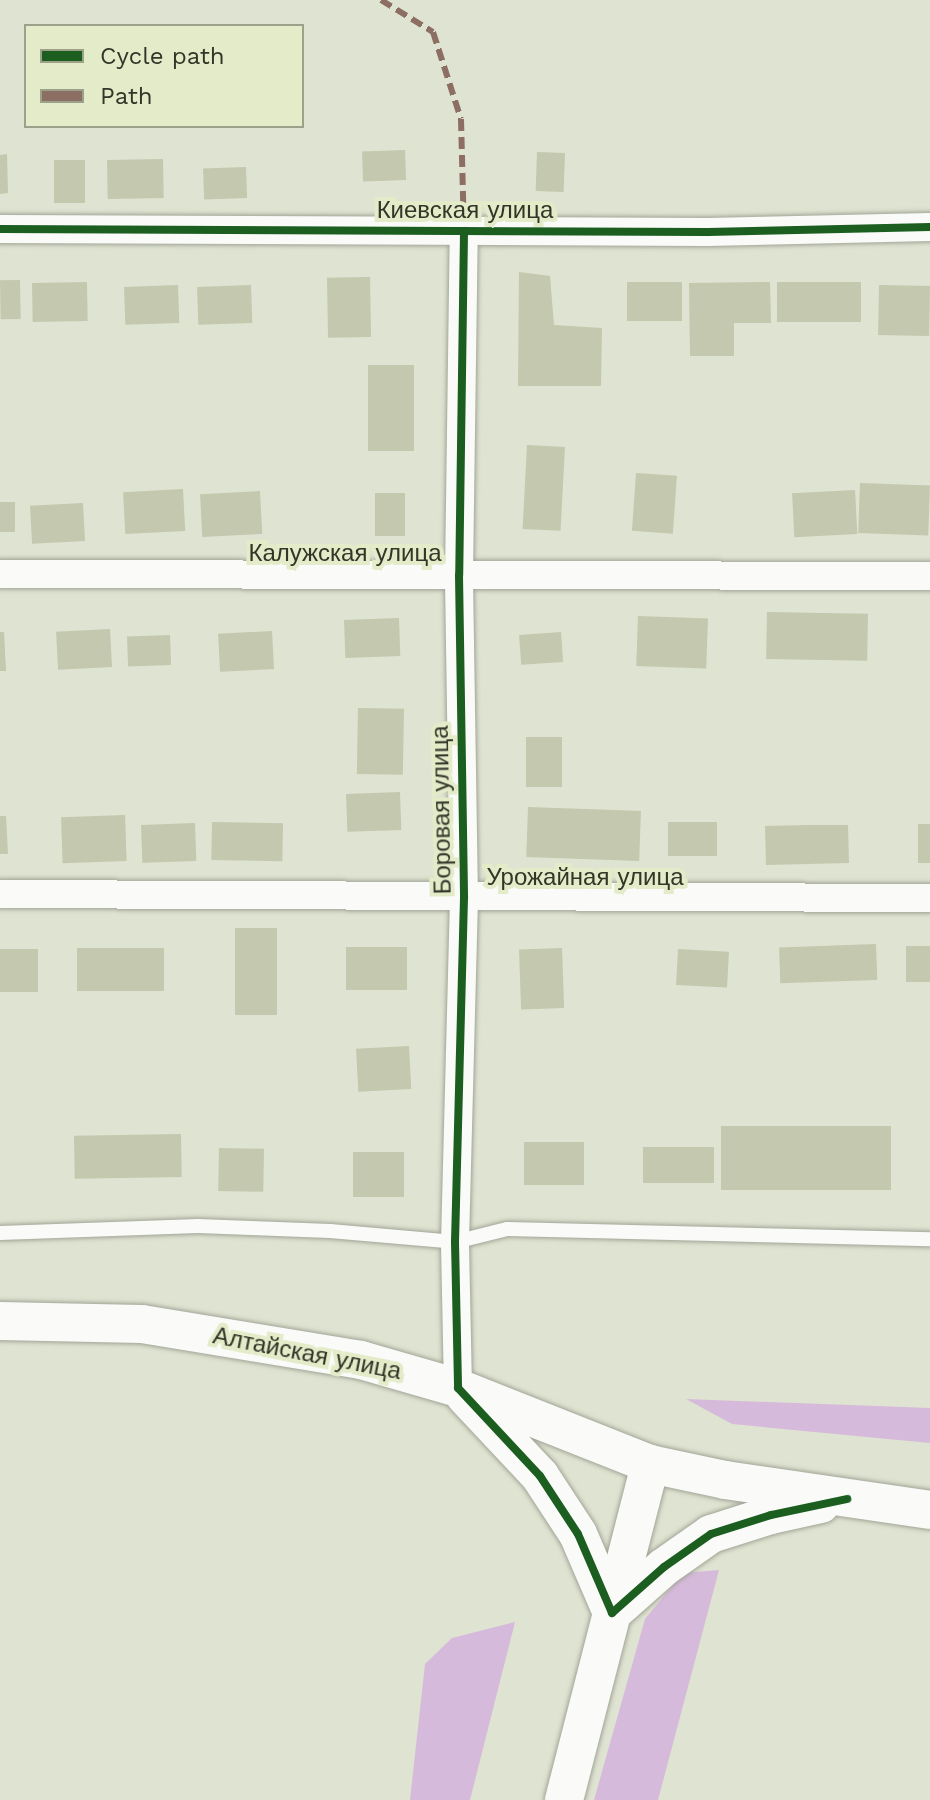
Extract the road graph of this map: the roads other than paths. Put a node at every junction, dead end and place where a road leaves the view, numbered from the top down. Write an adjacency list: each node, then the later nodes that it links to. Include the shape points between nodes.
1 (930, 227): 3 (street, Киевская улица)
2 (0, 229): 3 (street, Киевская улица)
3 (464, 232): 5 (street, Боровая улица)
4 (0, 574): 5 (street, Калужская улица)
5 (459, 575): 6 (street, Калужская улица); 8 (street, Боровая улица)
6 (930, 576)
7 (0, 894): 8 (street, Урожайная улица)
8 (464, 898): 9 (street, Урожайная улица); 12 (street, Боровая улица)
9 (930, 898)
10 (0, 1233): 12 (lane, via 198,1226)
11 (930, 1239): 12 (lane, via 507,1229)
12 (455, 1242): 14 (street, Боровая улица)
13 (0, 1321): 14 (main road, Алтайская улица, via 142,1324 361,1360)
14 (458, 1388): 15 (main road, Алтайская улица); 18 (main road, via 540,1476 578,1534)
15 (650, 1464): 16 (main road, Алтайская улица); 18 (main road)
16 (847, 1499): 17 (main road, Алтайская улица); 18 (main road, via 711,1534)
17 (930, 1510)
18 (612, 1613): 19 (main road)
19 (564, 1800)

